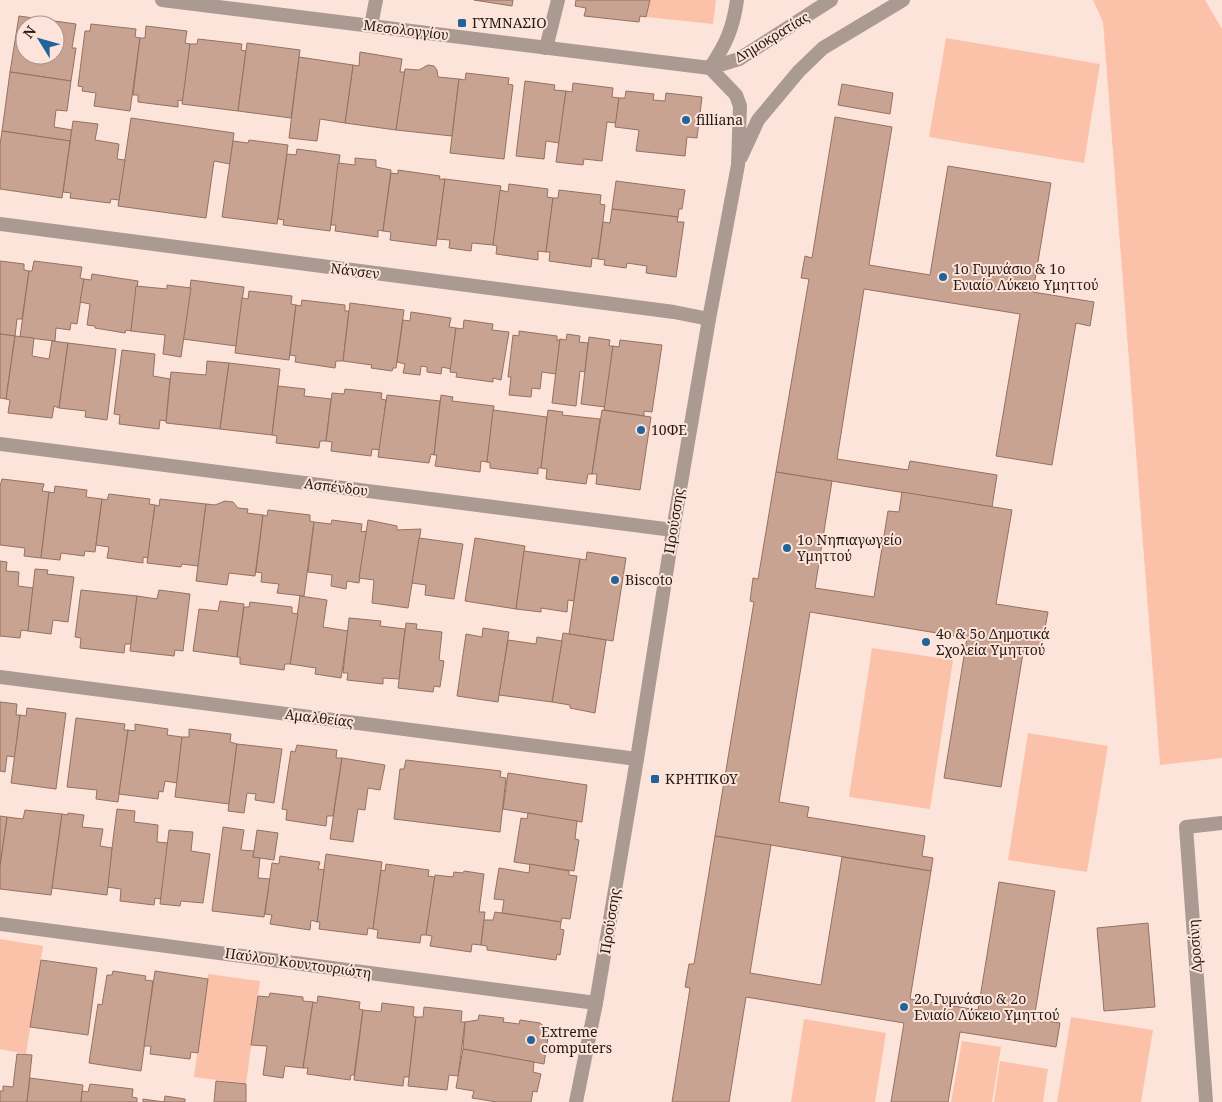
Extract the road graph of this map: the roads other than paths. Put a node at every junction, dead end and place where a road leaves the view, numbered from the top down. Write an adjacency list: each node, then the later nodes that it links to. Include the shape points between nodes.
1 (162, 0): 7 (street, Μεσολογγίου)
2 (376, 0): 8 (street)
3 (558, 0): 9 (street)
4 (737, 0): 10 (street, via 725,45)
5 (831, 0): 10 (street, Δημοκρατίας, via 739,59)
6 (903, 0): 11 (street, via 823,48 798,70 758,120)
7 (193, 2): 8 (street, Μεσολογγίου)
8 (371, 26): 9 (street, Μεσολογγίου)
9 (546, 48): 10 (street, Μεσολογγίου)
10 (710, 68): 11 (street, Προύσσης, via 736,95 740,106)
11 (738, 165): 13 (street, Προύσσης)
12 (0, 224): 13 (street, Νάνσεν)
13 (709, 319): 15 (street, Προύσσης)
14 (0, 444): 15 (street, Ασπένδου)
15 (672, 530): 17 (street, Προύσσης)
16 (0, 677): 17 (street, Αμαλθείας)
17 (638, 759): 20 (street, Προύσσης)
18 (1222, 823): 22 (street, Δροσίνη, via 1186,827)
19 (0, 924): 20 (street, Παύλου Κουντουριώτη)
20 (596, 1002): 21 (street, Προύσσης)
21 (576, 1102)
22 (1206, 1102)

